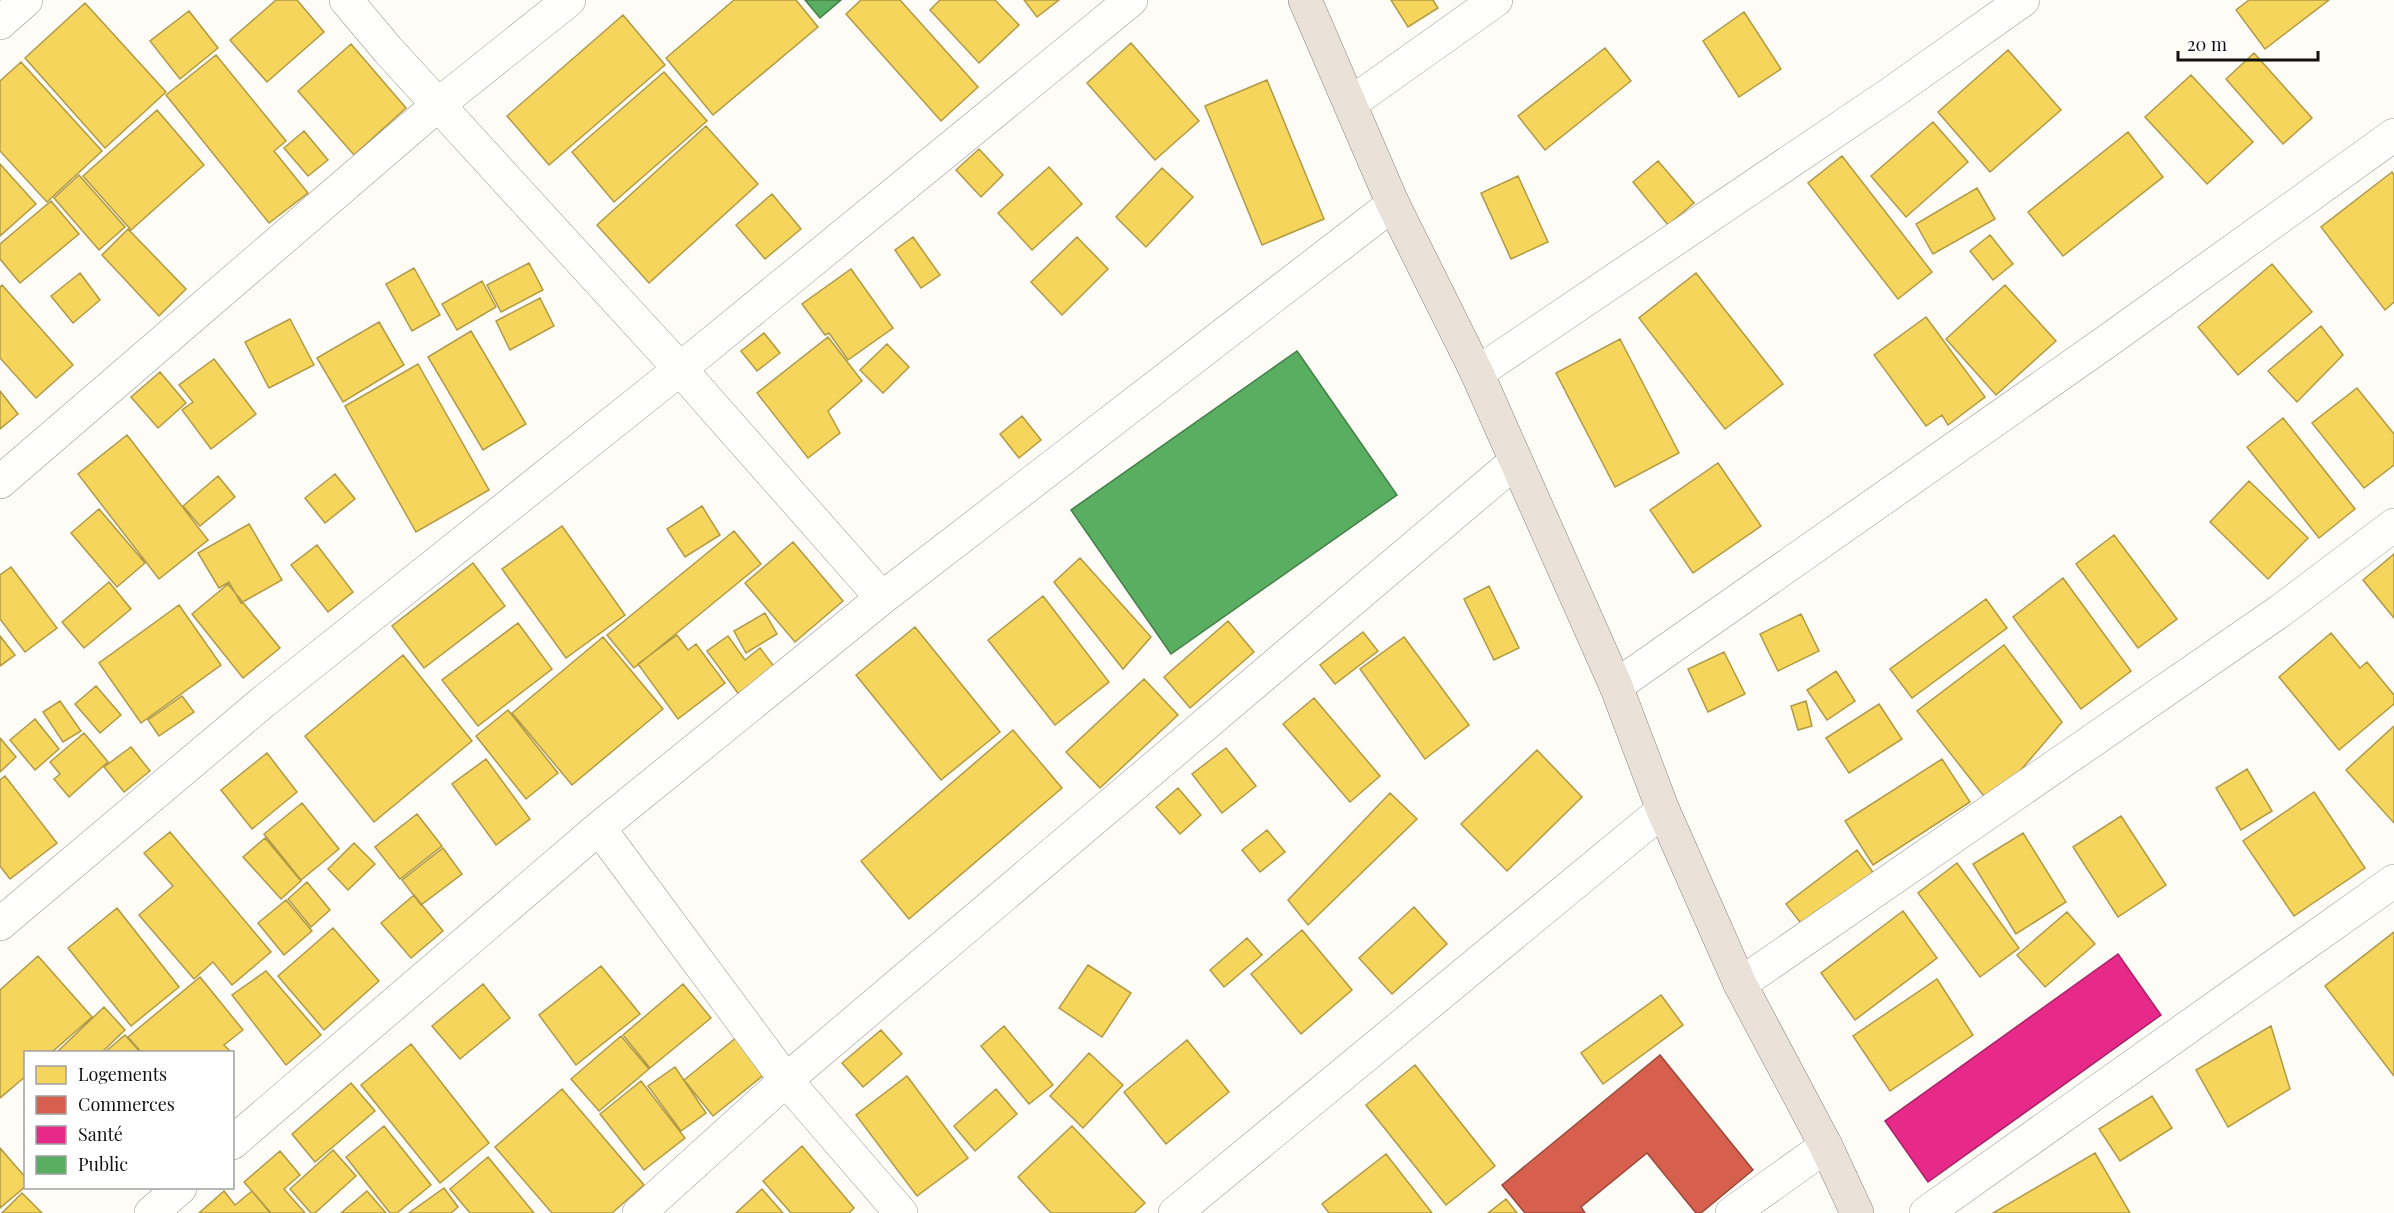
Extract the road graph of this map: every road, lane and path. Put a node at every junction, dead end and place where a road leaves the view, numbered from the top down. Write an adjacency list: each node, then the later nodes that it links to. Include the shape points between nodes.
1 (26, 0): 8 (street)
2 (346, 0): 9 (street)
3 (568, 0): 9 (street)
4 (1131, 0): 13 (street)
5 (1305, 0): 10 (highway)
6 (1496, 0): 10 (street)
7 (2023, 0): 14 (street)
8 (0, 23)
9 (439, 104): 13 (street); 16 (street)
10 (1351, 104): 12 (highway)
11 (2394, 135): 19 (street)
12 (1393, 204): 14 (highway); 18 (street)
13 (680, 369): 18 (street); 23 (street, via 263,702)
14 (1478, 373): 15 (highway)
15 (1516, 461): 19 (highway); 25 (street)
16 (0, 482)
17 (2394, 525): 24 (street, via 2280,611)
18 (882, 598): 21 (street)
19 (1616, 686): 20 (highway)
20 (1663, 810): 24 (highway); 32 (street)
21 (599, 828): 25 (street); 26 (street)
22 (2394, 881): 35 (street)
23 (0, 924)
24 (1740, 984): 27 (highway)
25 (786, 1080): 30 (street); 31 (street)
26 (234, 1141)
27 (1826, 1146): 33 (street); 34 (highway)
28 (179, 1189): 29 (street)
29 (150, 1213)
30 (639, 1213)
31 (901, 1213)
32 (1175, 1213)
33 (1732, 1213)
34 (1857, 1213)
35 (1926, 1213)

